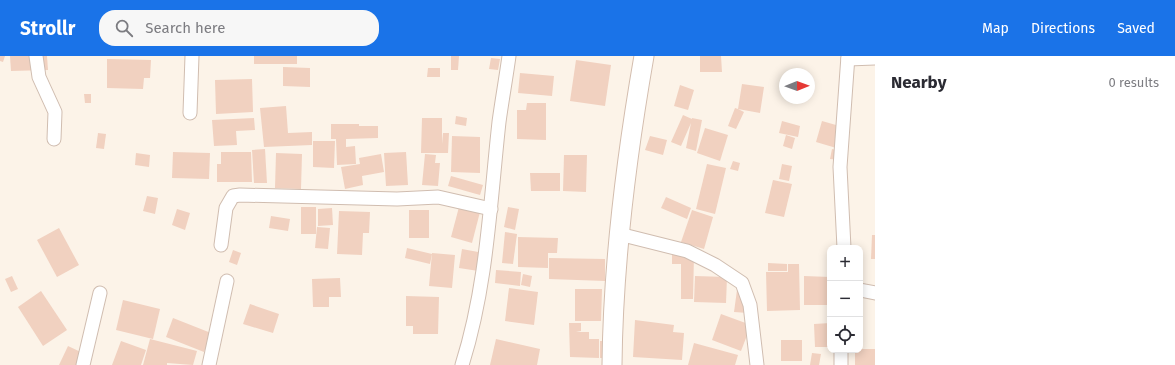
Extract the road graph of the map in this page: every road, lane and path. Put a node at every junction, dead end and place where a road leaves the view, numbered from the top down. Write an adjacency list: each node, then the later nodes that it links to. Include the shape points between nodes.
1 (36, 56): 8 (street, via 39,77 55,112)
2 (192, 56): 7 (street)
3 (509, 56): 9 (street, via 499,121)
4 (644, 56): 10 (street)
5 (848, 57): 6 (street); 12 (street, via 840,167)
6 (875, 58)
7 (190, 113)
8 (54, 139)
9 (491, 208): 11 (street, via 438,197 397,199 240,195 233,196 226,208); 20 (street, via 481,294)
10 (619, 234): 21 (street, via 612,318); 22 (street, via 687,251 742,283 750,305)
11 (222, 245)
12 (844, 245)
13 (227, 281): 19 (street)
14 (863, 291): 16 (street)
15 (100, 293): 18 (street)
16 (875, 293)
17 (841, 353): 23 (street)
18 (82, 365)
19 (209, 365)
20 (462, 365)
21 (612, 365)
22 (757, 365)
23 (841, 365)

